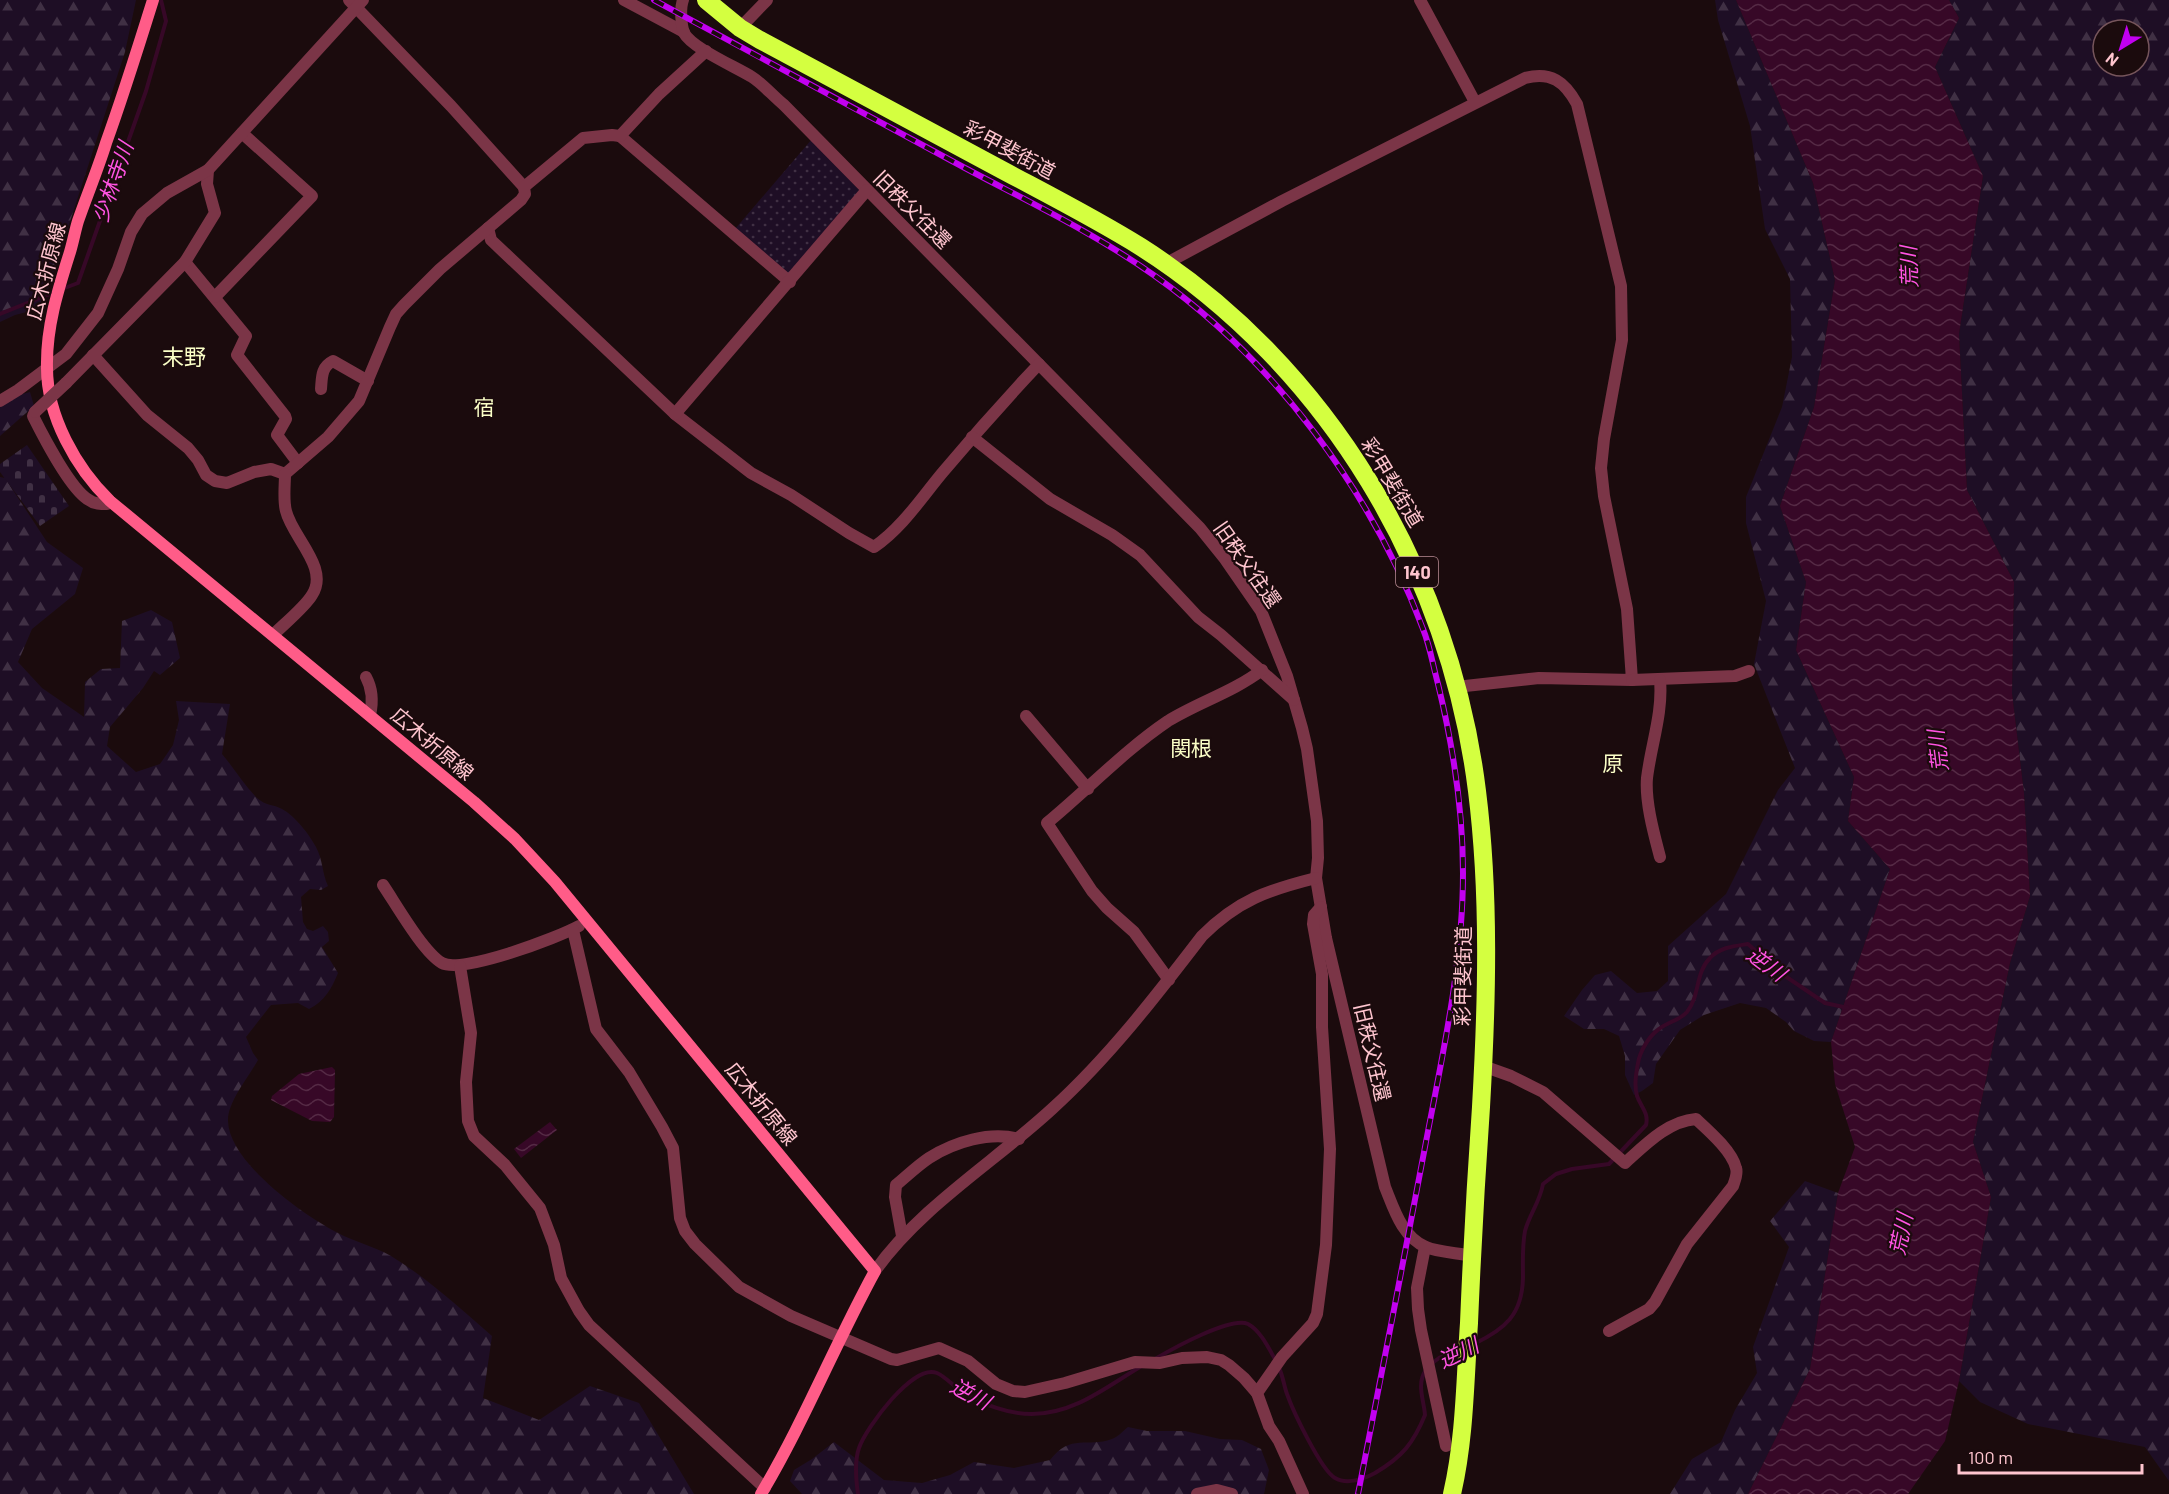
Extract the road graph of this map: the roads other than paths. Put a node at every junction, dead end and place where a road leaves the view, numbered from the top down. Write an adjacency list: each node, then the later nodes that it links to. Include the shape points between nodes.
1 (153, 0): 24 (main road, 広木折原線, via 59,286 49,326)
2 (624, 0): 9 (street, 旧秩父往還)
3 (683, 0): 9 (street)
4 (706, 0): 8 (highway, 彩甲斐街道 / 140)
5 (767, 0): 8 (street)
6 (1420, 0): 11 (street)
7 (356, 3): 12 (street); 15 (street)
8 (740, 28): 19 (highway, 彩甲斐街道 / 140, via 1067,206)
9 (684, 32): 10 (street, 旧秩父往還)
10 (706, 51): 13 (street); 16 (street, 旧秩父往還, via 754,78)
11 (1475, 102): 19 (street); 37 (street, via 1534,75 1563,83 1577,104 1621,286 1623,340 1601,468 1627,609)
12 (242, 133): 14 (street); 21 (street, via 312,196)
13 (620, 136): 15 (street, via 583,138); 20 (street)
14 (208, 170): 18 (street, via 207,183 215,213); 24 (street, via 167,193 142,214 98,313 66,354)
15 (524, 187): 17 (street, via 521,200)
16 (867, 190): 20 (street); 23 (street, 旧秩父往還)
17 (488, 228): 25 (street, via 396,314); 28 (street, via 492,240)
18 (185, 262): 21 (street); 22 (street)
19 (1165, 264): 39 (highway, 彩甲斐街道 / 140, via 1234,319 1271,355 1318,408 1352,455 1375,489 1416,569 1440,630)
20 (790, 282): 28 (street)
21 (214, 297): 30 (street, via 246,336 237,355 285,416 277,435)
22 (93, 355): 31 (street, via 147,415 188,448 206,475 215,481 227,483 271,468); 32 (street, bridge, via 33,416 54,456 80,492 97,504)
23 (1039, 364): 29 (street); 40 (street, 旧秩父往還, via 1200,528 1225,559 1261,611)
24 (46, 368): 27 (street); 32 (main road, 広木折原線, via 53,405 65,437 92,481)
25 (368, 381): 26 (street, via 333,361 322,374); 30 (street, via 359,401 328,437)
26 (321, 389)
27 (0, 401)
28 (675, 414): 29 (street, via 752,473 874,547 902,521)
29 (972, 437): 34 (street, via 1050,500 1140,555 1198,617)
30 (298, 463): 31 (street)
31 (285, 474): 33 (street, via 285,510 318,575 313,595)
32 (110, 501): 33 (main road, 広木折原線)
33 (273, 635): 41 (main road, 広木折原線)
34 (1262, 670): 40 (street); 43 (street, via 1169,721)
35 (1749, 671): 38 (street, via 1735,676)
36 (366, 677): 41 (street, via 372,695)
37 (1632, 680): 38 (street); 39 (street, via 1539,678)
38 (1660, 680): 44 (street, via 1660,705 1647,779)
39 (1456, 687): 52 (highway, 彩甲斐街道 / 140, via 1489,838)
40 (1295, 701): 45 (street, 旧秩父往還, via 1307,749 1315,810)
41 (370, 715): 48 (main road, 広木折原線, via 515,839)
42 (1026, 716): 43 (street)
43 (1088, 789): 51 (street, via 1047,823 1092,891 1134,932)
44 (1660, 857)
45 (1316, 878): 47 (street, 旧秩父往還); 51 (street, via 1255,897 1231,910 1202,936)
46 (383, 885): 50 (street, via 428,950 444,964)
47 (1321, 907): 55 (street, 旧秩父往還, via 1385,1187 1398,1221); 60 (street, via 1313,924 1322,974 1330,1149 1326,1245 1317,1314)
48 (588, 922): 49 (street); 57 (main road, 広木折原線)
49 (573, 930): 50 (street); 59 (street, via 596,1029 629,1072 672,1148 685,1231 739,1287 791,1316)
50 (460, 966): 62 (street, via 471,1032 466,1082 468,1121 474,1136 505,1165 540,1208 561,1278 589,1325)
51 (1169, 980): 53 (street, via 1115,1044 1055,1107)
52 (1483, 1066): 56 (highway, 彩甲斐街道 / 140); 58 (street, via 1543,1092 1625,1163 1654,1136 1696,1119 1717,1138 1736,1167 1733,1186 1687,1244 1650,1309)
53 (1019, 1138): 54 (street); 54 (street, via 1007,1136 958,1144 928,1159 896,1185)
54 (902, 1236): 57 (street)
55 (1425, 1247): 56 (street); 61 (street, via 1417,1288 1418,1309)
56 (1472, 1256): 66 (highway, 彩甲斐街道 / 140, via 1464,1413)
57 (875, 1271): 59 (main road)
58 (1609, 1331)
59 (841, 1337): 60 (street, via 897,1360 939,1348 947,1350 996,1384 1013,1391 1055,1385 1134,1362 1160,1364 1207,1357 1229,1365); 62 (main road)
60 (1257, 1393): 65 (street)
61 (1446, 1446)
62 (763, 1491)
63 (1197, 1494): 64 (street, via 1217,1490)
64 (1232, 1494)
65 (1303, 1494)
66 (1452, 1494)

